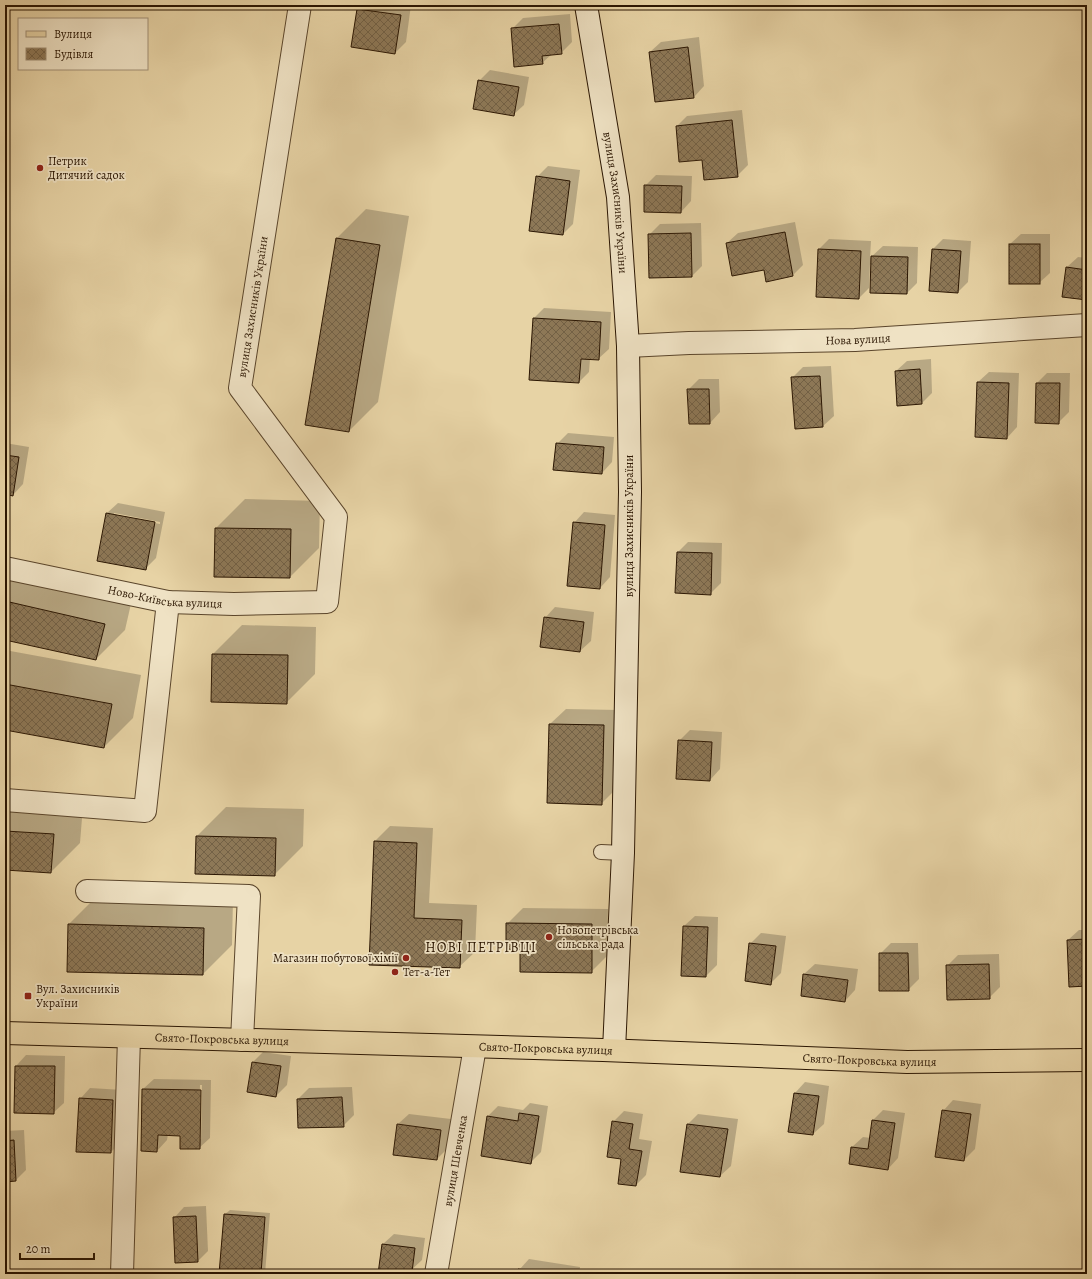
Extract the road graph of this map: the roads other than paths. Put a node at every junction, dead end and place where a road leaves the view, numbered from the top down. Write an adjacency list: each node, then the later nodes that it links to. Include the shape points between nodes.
1 (300, 5): 7 (street, вулиця Захисників України, via 240,388 336,517)
2 (586, 5): 4 (street, вулиця Захисників України, via 618,197)
3 (1087, 325): 4 (street, Нова вулиця, via 855,340)
4 (628, 346): 10 (street, вулиця Захисників України, via 630,492)
5 (5, 568): 6 (street, Ново-Київська вулиця)
6 (168, 602): 7 (street, Ново-Київська вулиця); 8 (street, via 145,812)
7 (327, 602)
8 (5, 800)
9 (601, 852): 10 (lane)
10 (623, 853): 16 (street, вулиця Захисників України)
11 (87, 891): 14 (street, via 249,896)
12 (5, 1033): 13 (main road, Свято-Покровська вулиця)
13 (129, 1037): 14 (main road, Свято-Покровська вулиця); 18 (street)
14 (242, 1040): 15 (main road, Свято-Покровська вулиця)
15 (475, 1047): 16 (main road, Свято-Покровська вулиця); 19 (street, вулиця Шевченка)
16 (614, 1050): 17 (main road, Свято-Покровська вулиця, via 907,1062)
17 (1087, 1060)
18 (122, 1274)
19 (436, 1274)

